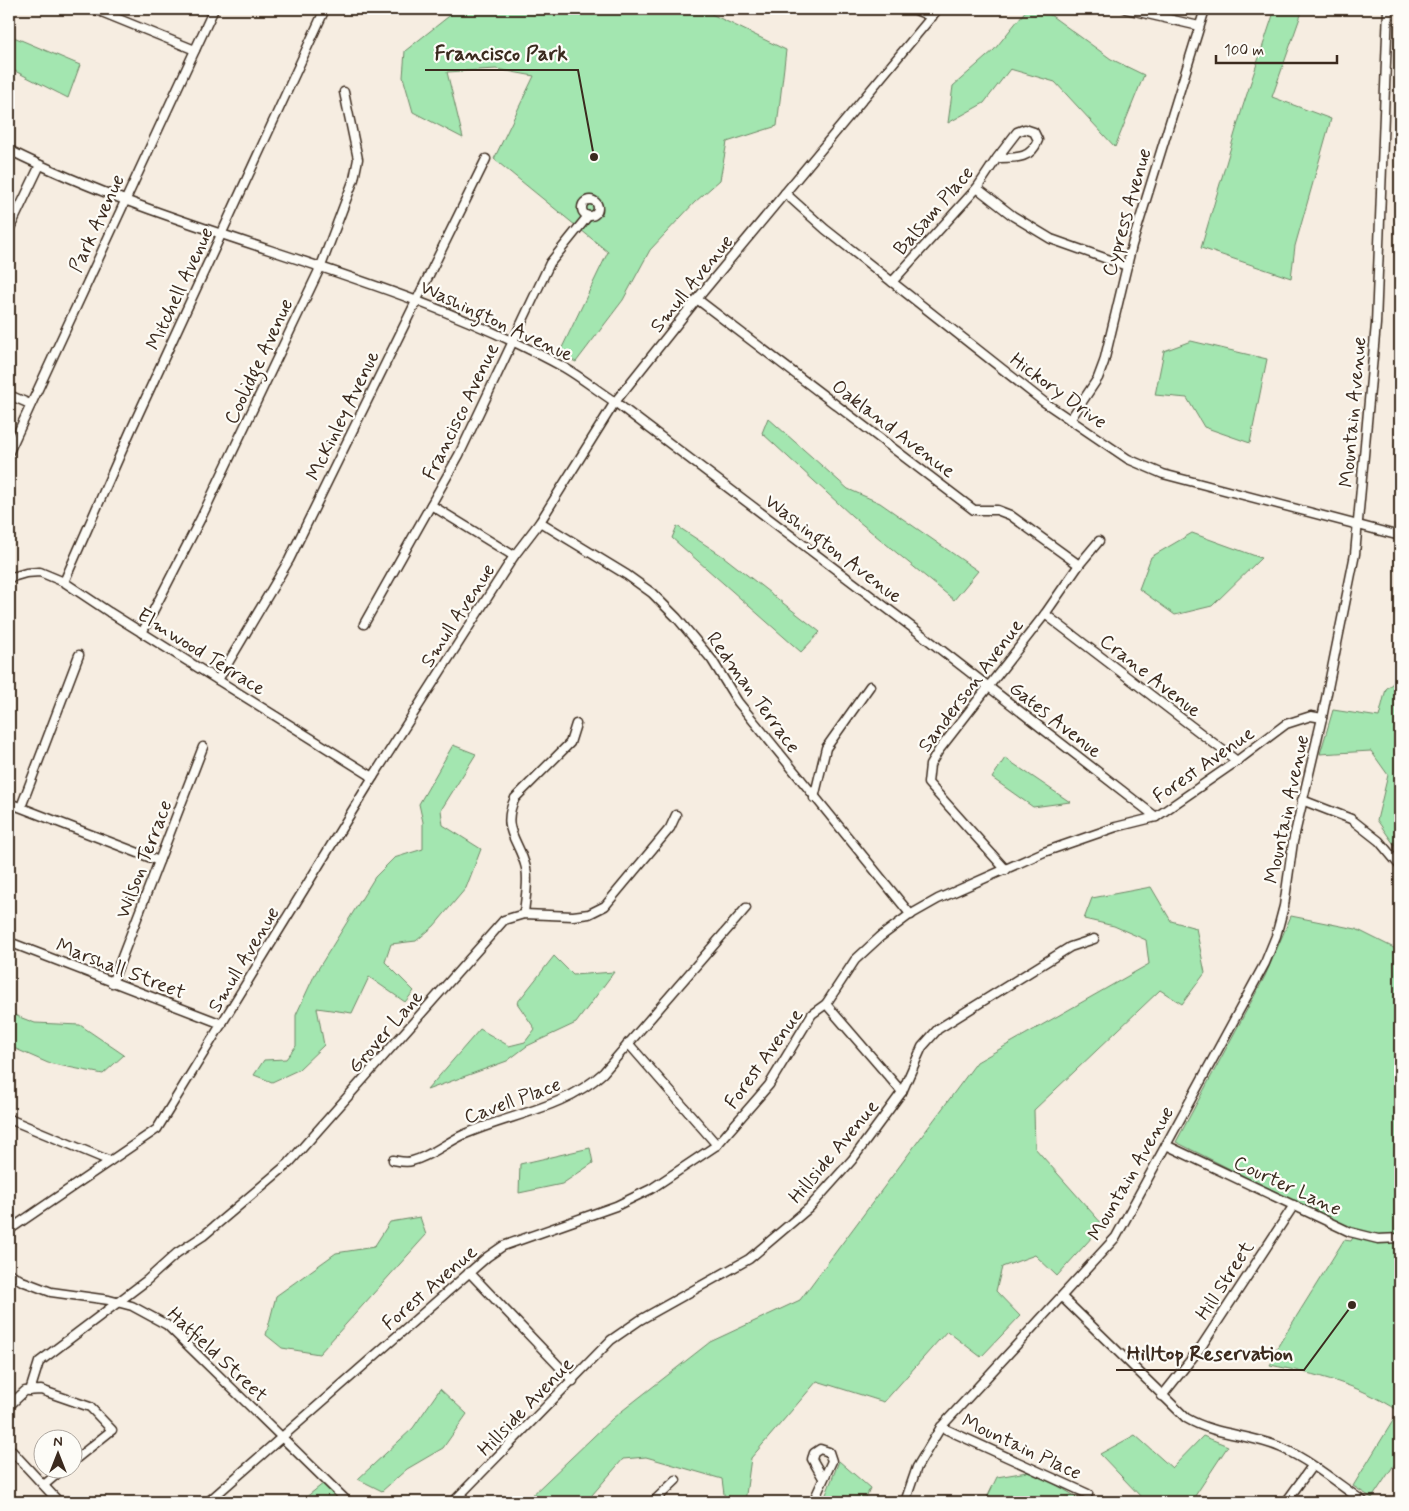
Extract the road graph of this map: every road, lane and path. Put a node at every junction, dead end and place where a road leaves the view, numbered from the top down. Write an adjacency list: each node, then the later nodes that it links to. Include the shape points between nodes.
1 (94, 9): 11 (street)
2 (214, 9): 11 (street, Park Avenue)
3 (325, 9): 22 (street, Mitchell Avenue)
4 (913, 9): 9 (street)
5 (938, 9): 9 (street, Smull Avenue)
6 (1126, 9): 10 (street)
7 (1205, 9): 10 (street, Cypress Avenue)
8 (1388, 9): 36 (street, Mountain Avenue, via 1376,324)
9 (932, 16): 18 (street, Smull Avenue)
10 (1200, 26): 24 (street, Cypress Avenue)
11 (195, 50): 19 (street, Park Avenue)
12 (344, 92): 23 (street, Coolidge Avenue, via 358,159 354,179)
13 (9, 150): 16 (street, Washington Avenue)
14 (998, 158): 14 (street, Balsam Place, via 1024,157 1034,151 1038,140 1034,132 1025,129 1017,132); 17 (street, Balsam Place)
15 (486, 159): 27 (street, McKinley Avenue)
16 (40, 165): 19 (street, Washington Avenue); 21 (street)
17 (977, 188): 24 (street, via 1013,216 1051,239); 25 (street, Balsam Place)
18 (785, 193): 25 (street, Hickory Drive); 26 (street, Smull Avenue)
19 (124, 200): 22 (street, Washington Avenue); 31 (street, Park Avenue)
20 (588, 216): 28 (street, Francisco Avenue, via 550,263)
21 (9, 230)
22 (223, 233): 23 (street, Washington Avenue); 42 (street, Mitchell Avenue)
23 (321, 266): 27 (street, Washington Avenue); 46 (street, Coolidge Avenue, via 201,518)
24 (1127, 266): 32 (street, Cypress Avenue, via 1098,378)
25 (892, 282): 32 (street, Hickory Drive)
26 (697, 299): 30 (street, Smull Avenue); 40 (street, Oakland Avenue, via 974,510 997,510 1010,515)
27 (416, 300): 28 (street, Washington Avenue); 48 (street, McKinley Avenue, via 289,560)
28 (512, 342): 30 (street, Washington Avenue, via 566,369); 34 (street, Francisco Avenue, via 459,455)
29 (9, 395): 31 (street)
30 (615, 402): 35 (street, Smull Avenue); 45 (street, Washington Avenue)
31 (30, 404): 33 (street, Park Avenue)
32 (1070, 420): 36 (street, Hickory Drive, via 1128,460 1163,474)
33 (9, 452)
34 (431, 505): 39 (street); 44 (street, Francisco Avenue)
35 (540, 522): 39 (street, Smull Avenue); 56 (street, Redman Terrace, via 627,575 652,593 677,618)
36 (1358, 526): 37 (street, Hickory Drive); 51 (street, Mountain Avenue)
37 (1400, 536)
38 (1099, 541): 40 (street, Sanderson Avenue)
39 (514, 556): 55 (street, Smull Avenue)
40 (1078, 565): 43 (street, Sanderson Avenue)
41 (9, 578): 42 (street, Elmwood Terrace, via 40,572)
42 (64, 582): 46 (street, Elmwood Terrace)
43 (1045, 614): 50 (street, Sanderson Avenue); 54 (street, Crane Avenue)
44 (364, 624)
45 (913, 628): 50 (street, Gates Avenue)
46 (142, 633): 48 (street, Elmwood Terrace)
47 (78, 655): 59 (street)
48 (218, 680): 55 (street, Elmwood Terrace)
49 (870, 686): 56 (street, via 826,748)
50 (987, 686): 61 (street, Gates Avenue); 64 (street, Sanderson Avenue, via 930,765 928,783)
51 (1322, 718): 54 (street, Forest Avenue, via 1311,716 1286,724); 57 (street, Mountain Avenue)
52 (576, 724): 66 (street, via 570,743 515,798 511,808 510,831 526,867)
53 (203, 747): 62 (street, Wilson Terrace)
54 (1237, 762): 61 (street, Forest Avenue)
55 (373, 777): 72 (street, Smull Avenue)
56 (814, 798): 67 (street, Redman Terrace)
57 (1302, 800): 63 (street, via 1351,818 1379,841); 77 (street, Mountain Avenue, via 1284,906 1271,950)
58 (9, 803): 59 (street)
59 (21, 807): 62 (street)
60 (676, 815): 66 (street, Grover Lane, via 670,828 605,906 589,914 574,916)
61 (1156, 816): 64 (street, Forest Avenue, via 1044,852)
62 (159, 861): 70 (street, Wilson Terrace)
63 (1400, 866)
64 (1006, 870): 67 (street, Forest Avenue, via 938,899)
65 (746, 908): 73 (street, Cavell Place)
66 (524, 914): 86 (street, Grover Lane, via 504,920 495,928 289,1163)
67 (911, 915): 71 (street, Forest Avenue, via 855,960)
68 (1094, 939): 74 (street, Hillside Avenue, via 1070,947 938,1029 922,1047)
69 (9, 942): 70 (street, Marshall Street)
70 (112, 982): 72 (street, Marshall Street)
71 (826, 1004): 74 (street); 76 (street, Forest Avenue, via 812,1014 769,1085)
72 (222, 1024): 79 (street, Smull Avenue, via 157,1129)
73 (628, 1043): 76 (street); 78 (street, Cavell Place, via 596,1079 571,1096 474,1131 428,1156 410,1162)
74 (902, 1092): 87 (street, Hillside Avenue, via 852,1160 779,1236 748,1259 611,1340)
75 (9, 1119): 79 (street)
76 (718, 1145): 83 (street, Forest Avenue, via 651,1189 581,1220 503,1246)
77 (1166, 1145): 80 (street, Courter Lane); 85 (street, Mountain Avenue, via 1116,1237)
78 (393, 1160)
79 (110, 1161): 81 (street, Smull Avenue)
80 (1294, 1204): 82 (street, Courter Lane, via 1359,1235 1378,1239); 89 (street, Hill Street, via 1201,1347)
81 (9, 1230)
82 (1400, 1238)
83 (469, 1272): 87 (street); 92 (street, Forest Avenue)
84 (9, 1273): 86 (street, Hatfield Street, via 51,1292)
85 (1062, 1297): 89 (street); 91 (street, Mountain Avenue)
86 (119, 1302): 88 (street, Grover Lane, via 39,1362); 92 (street, Hatfield Street, via 156,1318 178,1333)
87 (573, 1381): 104 (street, Hillside Avenue)
88 (30, 1391): 90 (street, via 25,1391); 94 (street, via 49,1392 90,1407 112,1430)
89 (1162, 1396): 95 (street, via 1201,1426 1283,1448)
90 (9, 1406)
91 (942, 1427): 100 (street, Mountain Place); 107 (street, Mountain Avenue, via 917,1467)
92 (284, 1437): 102 (street, Forest Avenue); 103 (street, Hatfield Street)
93 (10, 1451): 99 (street)
94 (82, 1454)
95 (1312, 1466): 108 (street); 109 (street)
96 (52, 1478): 99 (street)
97 (823, 1478): 106 (street)
98 (676, 1480): 105 (street)
99 (44, 1485): 101 (street)
100 (1088, 1494)
101 (59, 1502)
102 (208, 1502)
103 (348, 1502)
104 (453, 1502)
105 (653, 1502)
106 (813, 1502)
107 (905, 1502)
108 (1286, 1502)
109 (1364, 1502)

